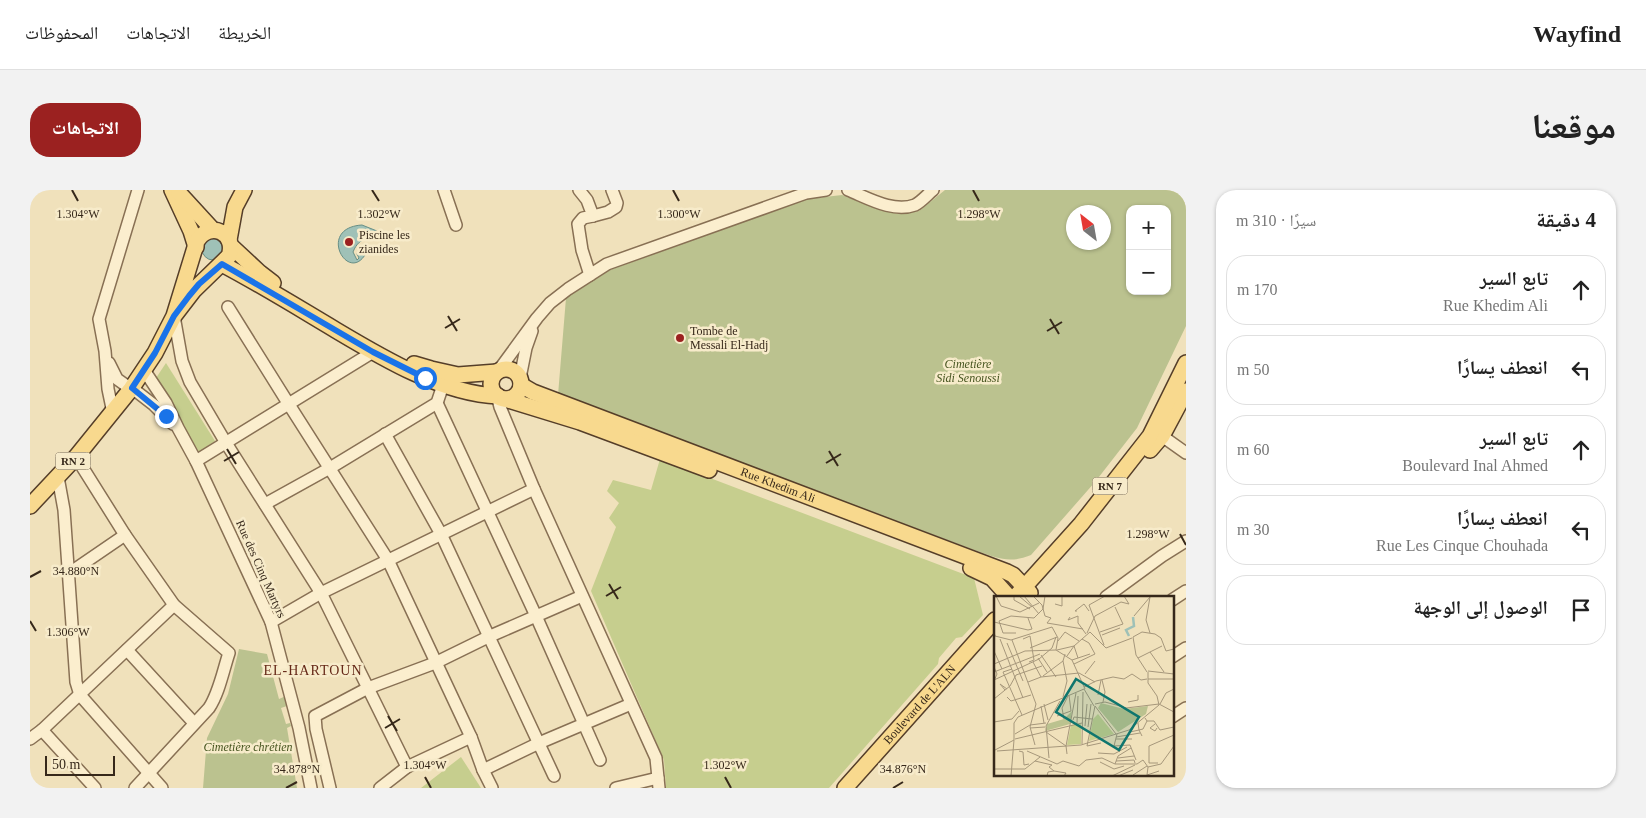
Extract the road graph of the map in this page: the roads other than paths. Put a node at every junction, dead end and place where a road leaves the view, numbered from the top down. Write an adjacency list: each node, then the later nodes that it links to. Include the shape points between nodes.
1 (138, 190): 22 (street, via 99,319)
2 (172, 190): 16 (main road)
3 (176, 190): 14 (main road)
4 (244, 190): 11 (main road)
5 (445, 190): 13 (street)
6 (579, 190): 12 (street)
7 (612, 190): 12 (street, via 616,207)
8 (826, 190): 18 (street, via 806,193 607,264)
9 (848, 190): 10 (street, via 900,207 916,204)
10 (933, 190)
11 (235, 207): 14 (main road); 15 (main road)
12 (593, 216): 18 (street, via 583,218 578,224)
13 (456, 225)
14 (214, 230): 15 (main road, via 221,232); 16 (main road, via 199,237)
15 (230, 243): 17 (main road, via 229,256); 26 (main road, via 282,291 409,362 458,375)
16 (196, 248): 17 (main road, via 204,263); 20 (main road, RN 2)
17 (221, 264): 20 (main road, RN 2, via 194,290); 23 (main road, Rue Khedim Ali)
18 (590, 275): 21 (street, via 550,303)
19 (228, 307): 32 (street)
20 (174, 316): 25 (main road, RN 2); 38 (street, via 184,368)
21 (537, 318): 26 (street); 27 (street, via 526,348)
22 (105, 351): 29 (street, via 114,375); 34 (street)
23 (373, 352): 28 (main road, Rue Khedim Ali); 32 (street)
24 (1186, 363): 51 (main road, RN 7, via 1150,436)
25 (144, 370): 29 (main road, RN 2); 35 (street)
26 (498, 371): 27 (main road, via 509,369 517,374); 31 (main road, via 491,384)
27 (520, 381): 31 (main road, via 516,395); 53 (main road, Rue Khedim Ali, via 533,392)
28 (443, 385): 31 (main road, Rue Khedim Ali); 33 (street)
29 (131, 389): 34 (main road, RN 2); 35 (street)
30 (1186, 391): 37 (main road, RN 7)
31 (497, 397): 44 (street); 59 (main road, Rue Khedim Ali, via 580,422 985,574)
32 (288, 403): 38 (street); 42 (street)
33 (437, 403): 36 (street); 47 (street)
34 (113, 413): 40 (main road, RN 2)
35 (178, 428): 41 (street, Rue des Cinq Martyrs)
36 (385, 434): 42 (street); 48 (street)
37 (1162, 436): 39 (street); 57 (main road, RN 7, via 1092,524)
38 (226, 443): 41 (street); 45 (street)
39 (1186, 453)
40 (76, 457): 43 (main road, RN 2); 49 (street)
41 (196, 461): 64 (street, Rue des Cinq Martyrs)
42 (330, 468): 45 (street); 52 (street)
43 (58, 477): 46 (main road, RN 2); 54 (street, via 64,510)
44 (534, 489): 47 (street); 58 (street)
45 (265, 504): 56 (street)
46 (30, 505)
47 (487, 512): 48 (street); 63 (street)
48 (441, 534): 52 (street); 66 (street)
49 (125, 535): 54 (street); 62 (street)
50 (1186, 541): 60 (street)
51 (1052, 556): 53 (main road, via 1028,568); 57 (main road, RN 7)
52 (388, 560): 56 (street); 71 (street)
53 (1007, 572): 57 (main road, Rue Khedim Ali, via 1013,575)
54 (68, 574): 73 (street, via 76,682)
55 (1186, 591): 61 (street)
56 (321, 593): 64 (street); 72 (street)
57 (1024, 593)
58 (582, 596): 63 (street); 74 (street)
59 (1008, 596)
60 (1107, 596)
61 (1174, 599)
62 (174, 605): 69 (street); 77 (street, via 229,653 215,700)
63 (536, 616): 66 (street); 78 (street)
64 (271, 622): 92 (street, Rue des Cinq Martyrs)
65 (994, 622): 67 (main road, Boulevard de L'ALN)
66 (488, 637): 71 (street); 82 (street)
67 (987, 637): 97 (main road, Boulevard de L'ALN); 98 (main road, Boulevard de L'ALN)
68 (1186, 648): 70 (street)
69 (127, 650): 73 (street); 77 (street)
70 (1174, 656)
71 (435, 663): 72 (street); 80 (street)
72 (368, 688): 84 (street); 93 (street, via 315,716)
73 (80, 695): 79 (street); 86 (street)
74 (631, 704): 78 (street); 88 (street, via 656,758)
75 (1186, 708): 76 (street)
76 (1174, 716)
77 (194, 723): 86 (street)
78 (585, 724): 82 (street); 83 (street)
79 (42, 730): 81 (street); 89 (street)
80 (471, 737): 84 (street); 85 (street)
81 (30, 739)
82 (539, 743): 85 (street); 87 (street)
83 (600, 760)
84 (407, 767): 94 (street)
85 (483, 770): 95 (street)
86 (149, 772): 90 (street); 91 (street)
87 (554, 776)
88 (658, 783): 96 (street)
89 (95, 788)
90 (134, 788)
91 (162, 788)
92 (311, 788)
93 (330, 788)
94 (380, 788)
95 (492, 788)
96 (616, 788)
97 (845, 788)
98 (856, 788)

